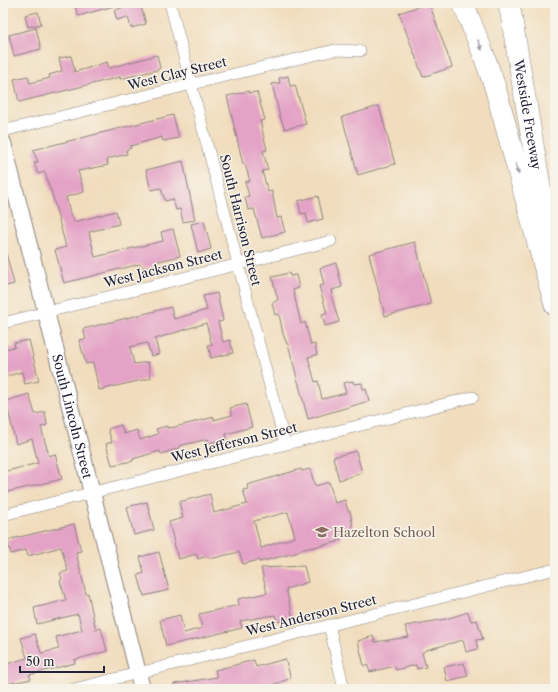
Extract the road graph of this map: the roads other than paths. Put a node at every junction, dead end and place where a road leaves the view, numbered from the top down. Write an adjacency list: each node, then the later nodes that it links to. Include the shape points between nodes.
1 (170, 3): 5 (street, South Harrison Street)
2 (462, 3): 11 (highway, one-way to 11, via 495,87)
3 (509, 3): 10 (highway, Westside Freeway)
4 (360, 50): 5 (street, West Clay Street, via 335,50)
5 (192, 84): 6 (street, West Clay Street); 9 (street, South Harrison Street)
6 (3, 132)
7 (3, 143): 12 (street, South Lincoln Street)
8 (331, 241): 9 (street, West Jackson Street)
9 (238, 264): 12 (street, West Jackson Street); 15 (street, South Harrison Street)
10 (555, 272)
11 (555, 305)
12 (48, 312): 13 (street, West Jackson Street); 16 (street, South Lincoln Street)
13 (3, 323)
14 (473, 397): 15 (street, West Jefferson Street)
15 (285, 444): 16 (street, West Jefferson Street)
16 (92, 492): 17 (street, West Jefferson Street); 20 (street, South Lincoln Street)
17 (3, 515)
18 (555, 569): 19 (street, West Anderson Street)
19 (329, 625): 20 (street, West Anderson Street); 23 (street)
20 (138, 673): 21 (street, West Anderson Street); 22 (street, South Lincoln Street)
21 (74, 689)
22 (142, 689)
23 (344, 689)

